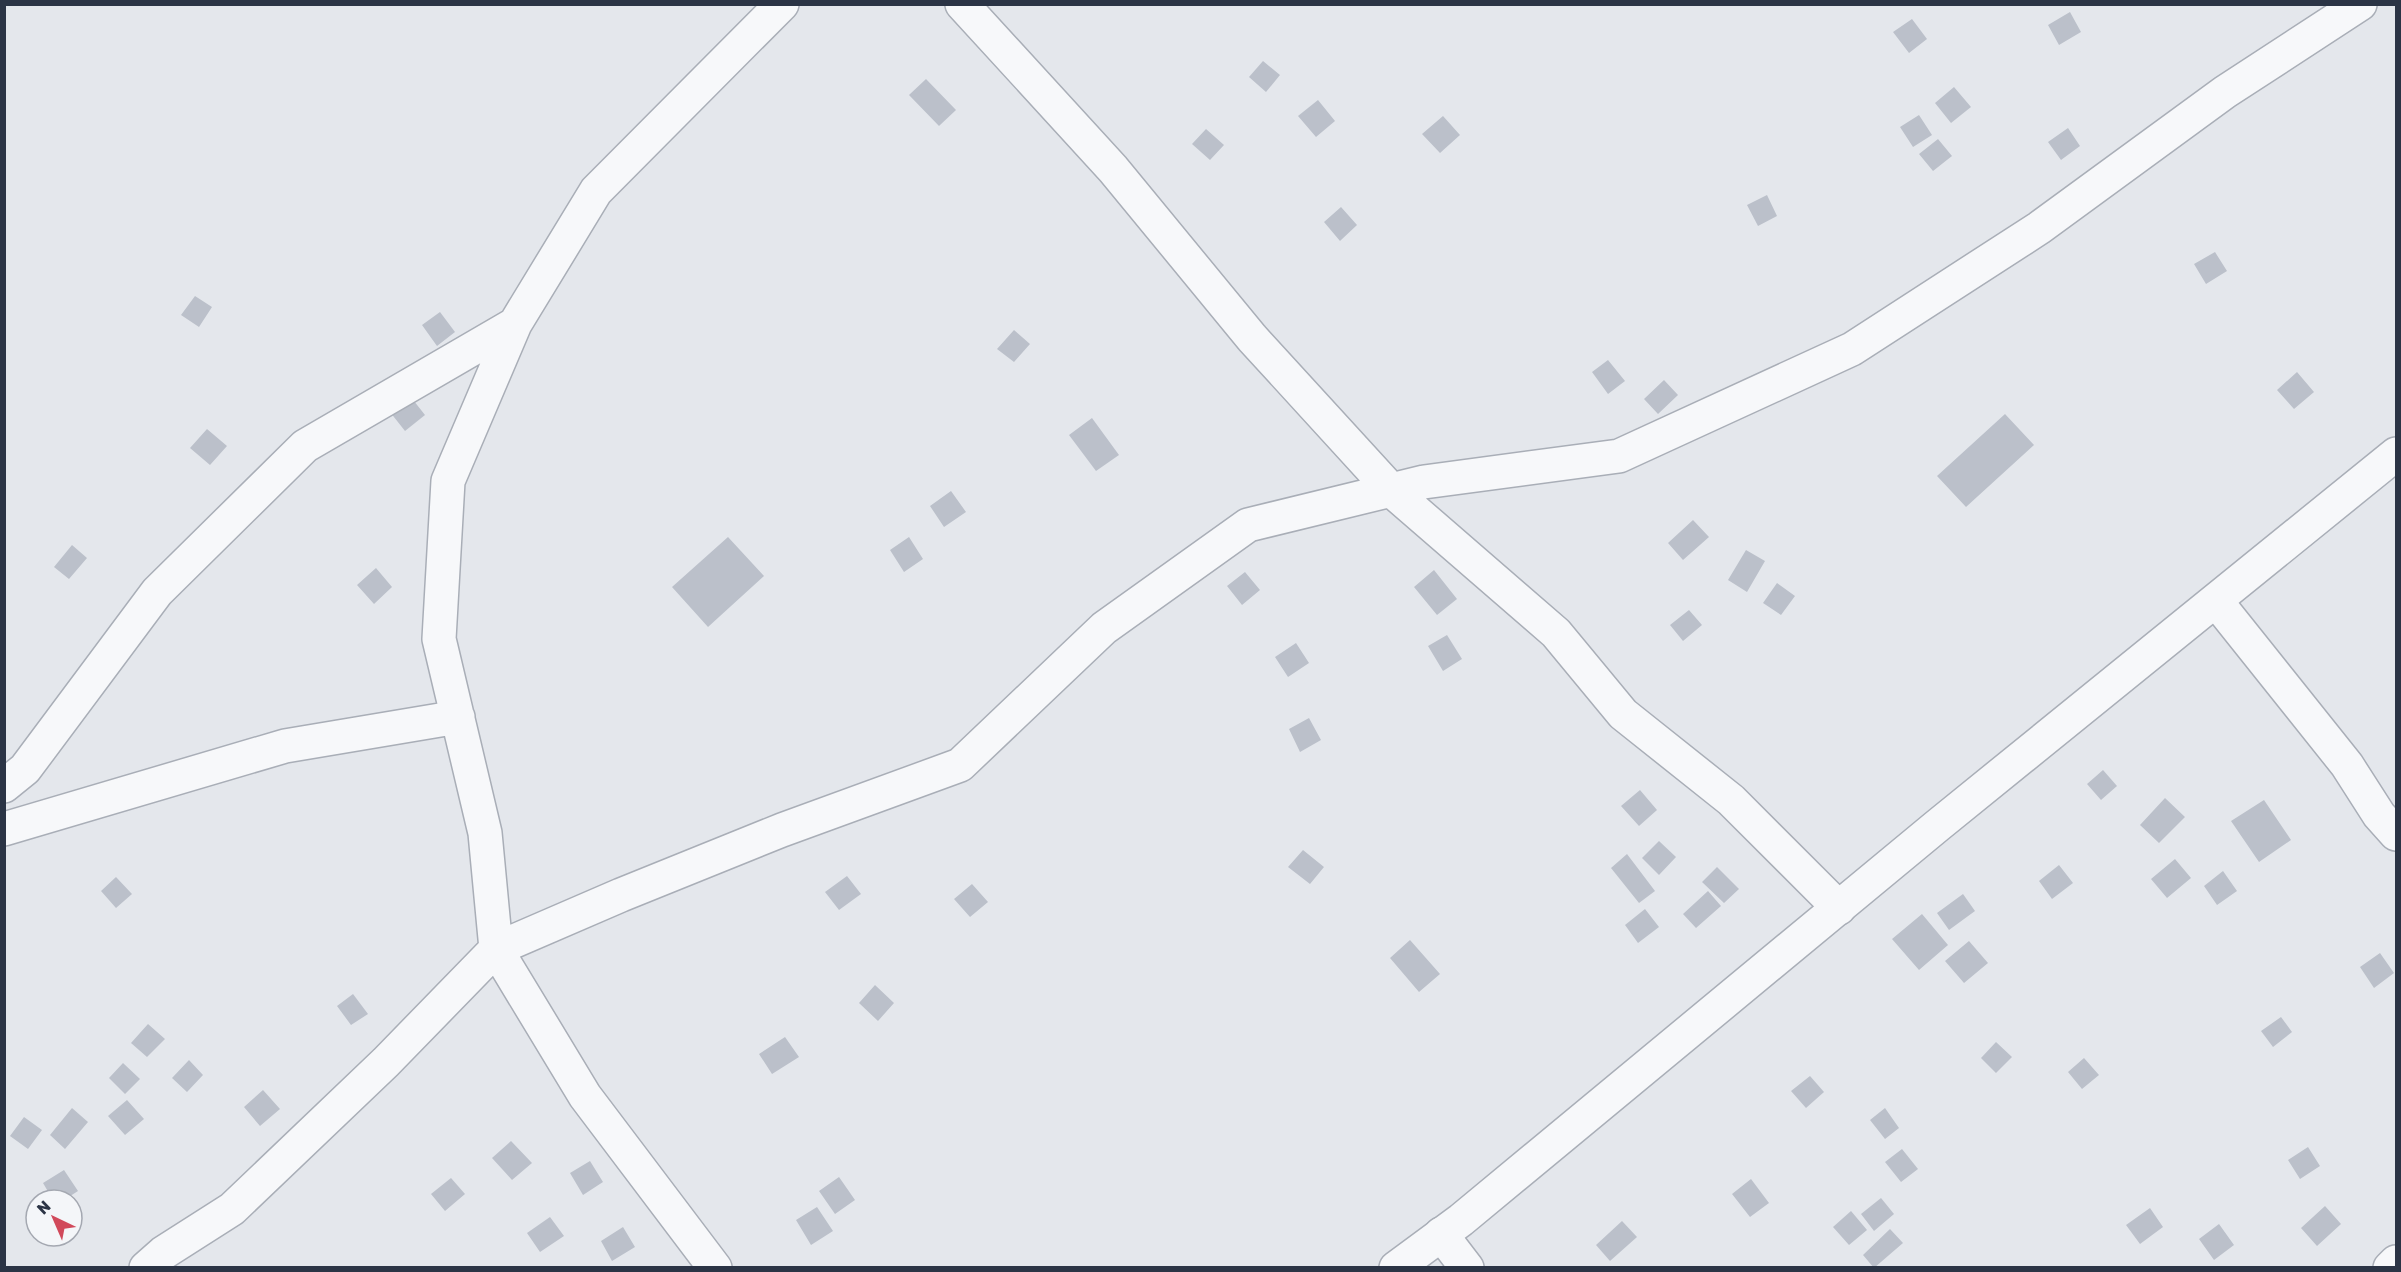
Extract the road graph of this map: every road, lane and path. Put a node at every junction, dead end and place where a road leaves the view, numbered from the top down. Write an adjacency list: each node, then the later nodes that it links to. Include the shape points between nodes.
1 (782, 4): 4 (street, via 597,192)
2 (962, 4): 6 (street, via 1113,169 1252,338)
3 (2360, 4): 6 (street, via 2226,92 2038,228 1852,349 1619,456 1424,482)
4 (515, 324): 8 (street, via 448,481 439,639); 9 (street, via 305,446 157,592 25,769)
5 (2397, 454): 7 (street)
6 (1391, 490): 12 (street, via 1556,633 1623,714 1731,800); 13 (street, via 1248,525 1104,628 960,765 771,834)
7 (2216, 601): 11 (street); 12 (street)
8 (458, 717): 10 (street, via 285,746); 13 (street, via 484,833)
9 (4, 786)
10 (4, 829)
11 (2397, 834)
12 (1839, 908): 14 (street)
13 (496, 949): 16 (street, via 386,1062 232,1209); 17 (street, via 585,1096)
14 (1442, 1234): 18 (street); 19 (street)
15 (2397, 1262): 20 (street)
16 (146, 1268)
17 (715, 1268)
18 (1396, 1268)
19 (1467, 1268)
20 (2390, 1268)

